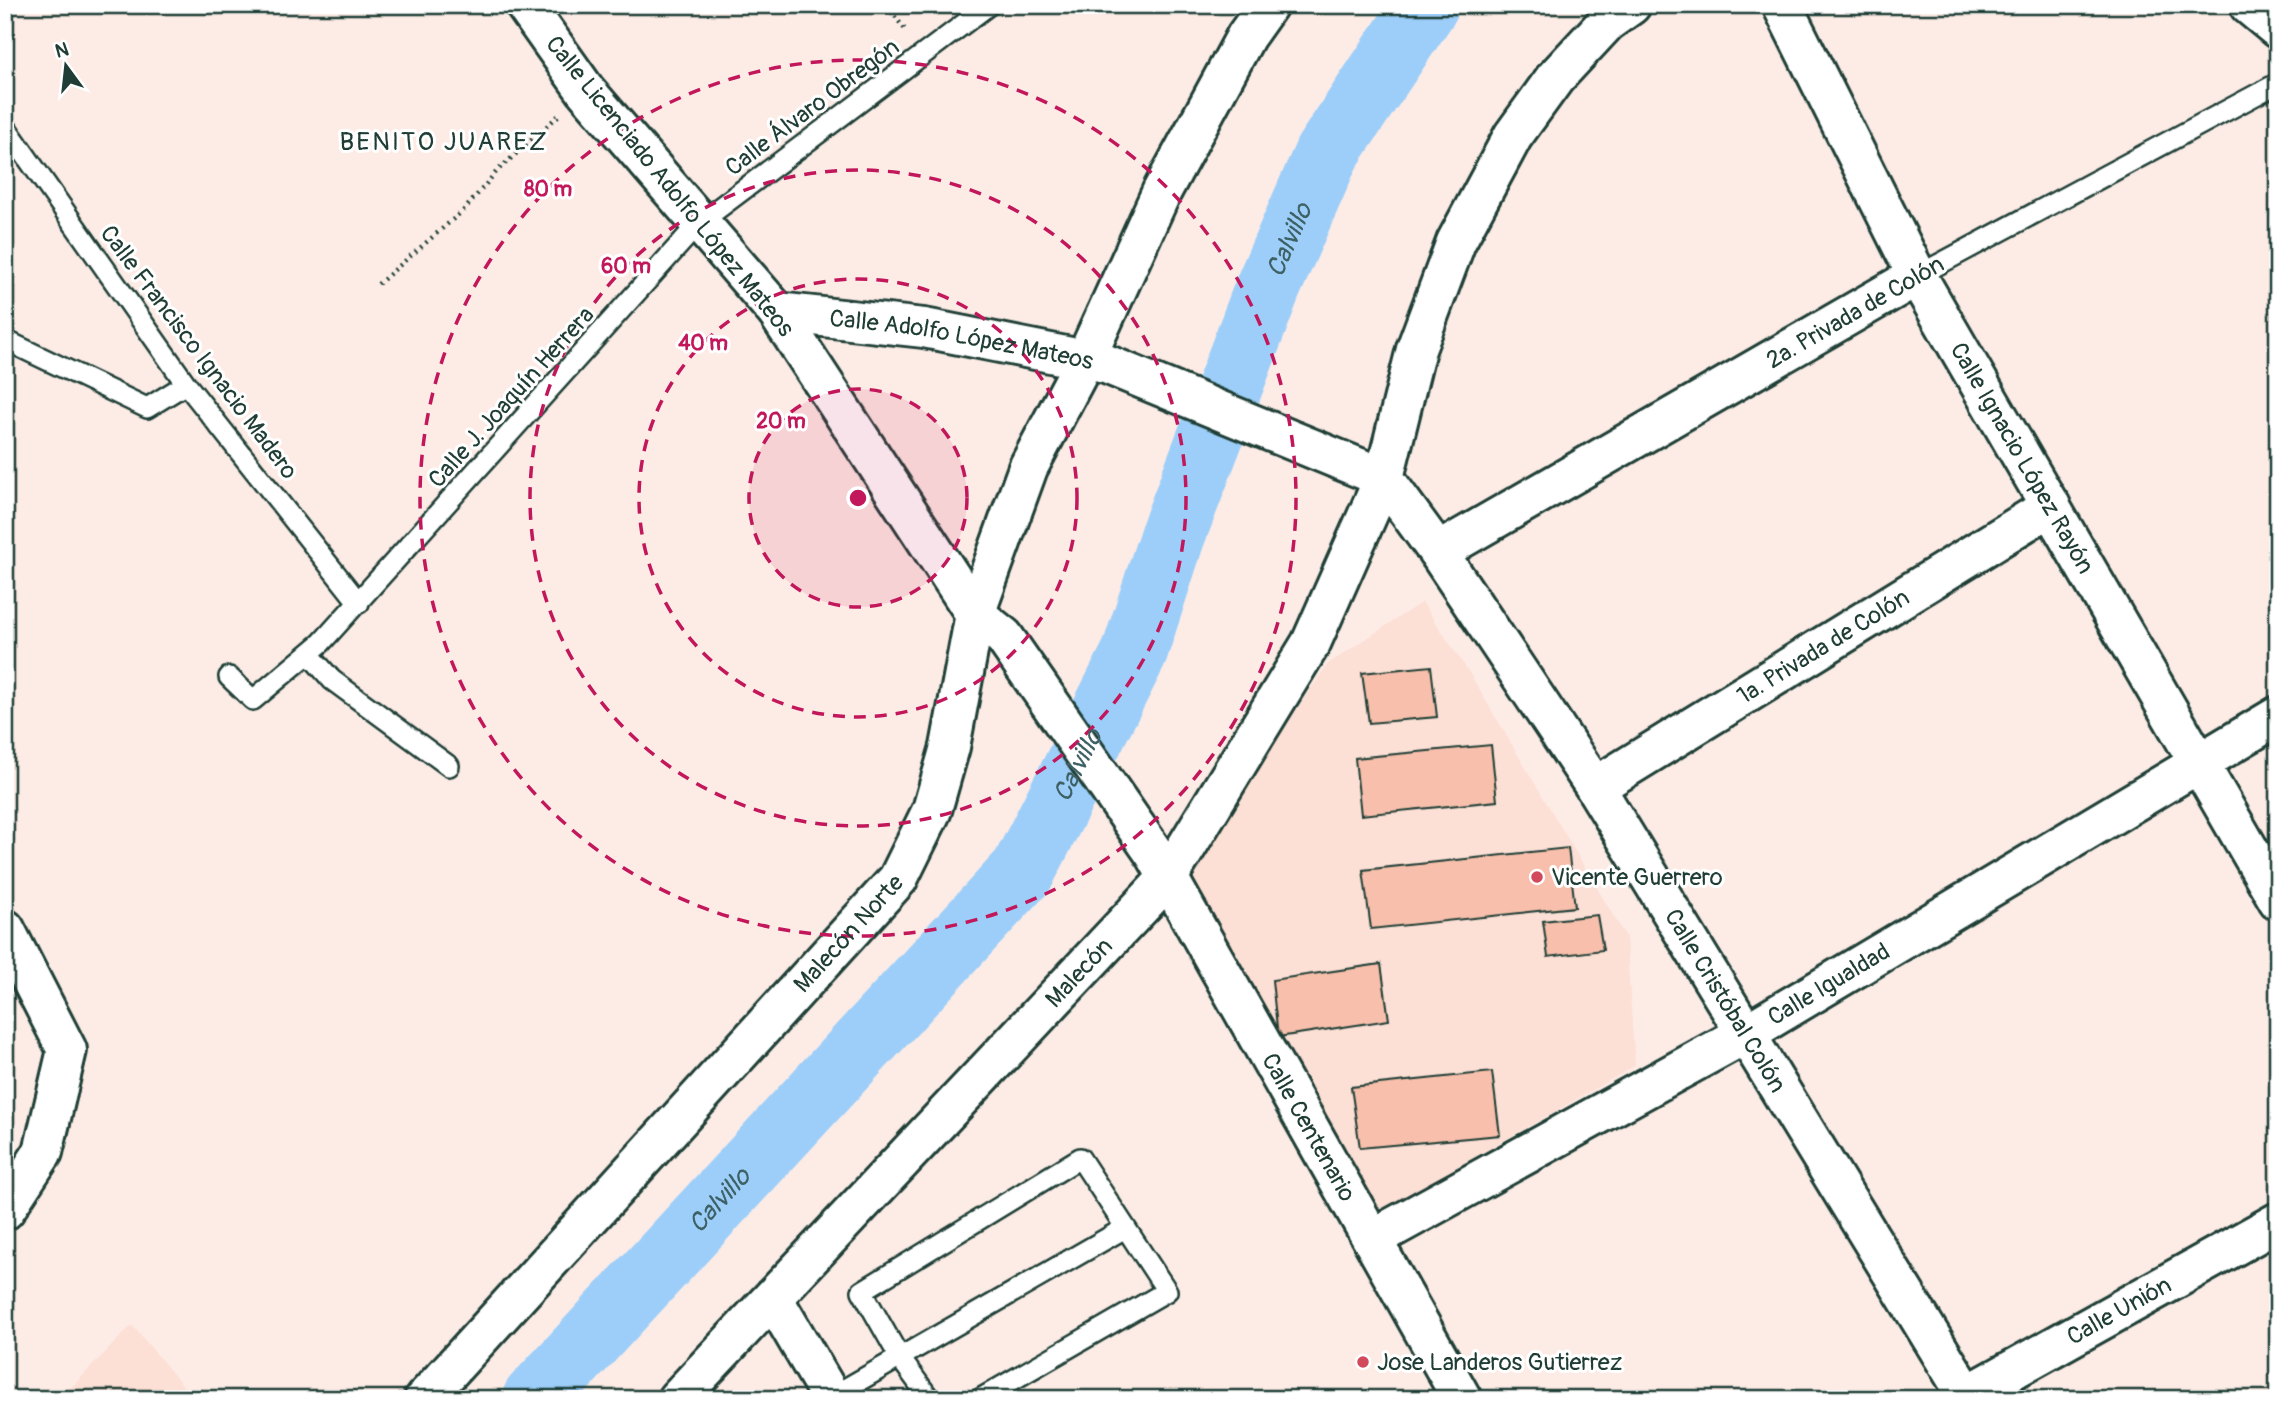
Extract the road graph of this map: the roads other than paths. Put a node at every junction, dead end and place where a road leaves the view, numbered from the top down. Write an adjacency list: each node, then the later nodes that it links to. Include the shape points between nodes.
1 (525, 5): 10 (street, Calle Licenciado Adolfo López Mateos, via 586,91)
2 (989, 5): 10 (lane, Calle Álvaro Obregón)
3 (1268, 5): 14 (street, Malecón Norte, via 1246,36 1162,191)
4 (1631, 5): 16 (street, Malecón, via 1607,22 1555,78 1513,136 1462,230 1416,349)
5 (1782, 5): 11 (street, Calle Ignacio López Rayón)
6 (2249, 5): 7 (street)
7 (2278, 29)
8 (2278, 83): 11 (lane, 2a. Privada de Colón)
9 (5, 126): 15 (lane, Calle Francisco Ignacio Madero)
10 (699, 223): 12 (street, Calle Licenciado Adolfo López Mateos); 19 (lane, Calle J. Joaquín Herrera)
11 (1917, 276): 17 (street, Calle Ignacio López Rayón); 18 (street, 2a. Privada de Colón)
12 (777, 312): 14 (street, Calle Adolfo López Mateos, via 924,328); 20 (street, Calle Licenciado Adolfo López Mateos)
13 (5, 340): 15 (lane, via 147,408)
14 (1095, 362): 16 (street, Calle Adolfo López Mateos); 20 (street, Malecón Norte, via 1028,468)
15 (186, 384): 19 (lane, Calle Francisco Ignacio Madero)
16 (1384, 478): 18 (street, Calle Cristóbal Colón); 28 (street, Malecón, via 1311,643)
17 (2051, 506): 25 (street, Calle Ignacio López Rayón); 27 (street, 1a. Privada de Colón)
18 (1438, 552): 27 (street, Calle Cristóbal Colón)
19 (359, 603): 22 (lane, Calle J. Joaquín Herrera)
20 (975, 614): 21 (street, Calle Licenciado Adolfo López Mateos); 40 (street, Malecón Norte, via 950,747 932,810 898,879)
21 (1004, 638): 28 (street, Calle Centenario)
22 (309, 654): 23 (lane, Calle J. Joaquín Herrera, via 253,700); 26 (lane, via 332,680)
23 (229, 677)
24 (2278, 716): 25 (street, Calle Igualdad)
25 (2199, 763): 29 (street, Calle Ignacio López Rayón); 31 (street, Calle Igualdad)
26 (449, 766)
27 (1595, 787): 31 (street, Calle Cristóbal Colón)
28 (1161, 867): 35 (street, Calle Centenario); 36 (street, Malecón)
29 (2278, 900)
30 (5, 929): 32 (street, via 67,1050 43,1152)
31 (1745, 1034): 35 (street, Calle Igualdad); 38 (street, Calle Cristóbal Colón)
32 (5, 1210)
33 (2278, 1222): 38 (street, Calle Unión)
34 (1125, 1228): 37 (lane); 37 (lane, via 1080,1158 862,1292); 43 (lane, via 1167,1291)
35 (1372, 1240): 44 (street, Calle Centenario)
36 (773, 1298): 39 (street); 41 (street, Malecón)
37 (900, 1358): 39 (lane); 42 (lane)
38 (1965, 1397)
39 (832, 1398)
40 (424, 1399)
41 (677, 1399)
42 (930, 1399)
43 (980, 1399)
44 (1462, 1399)

